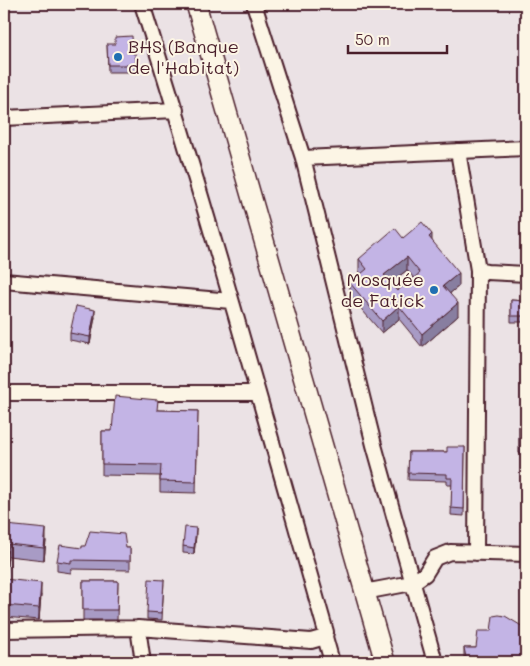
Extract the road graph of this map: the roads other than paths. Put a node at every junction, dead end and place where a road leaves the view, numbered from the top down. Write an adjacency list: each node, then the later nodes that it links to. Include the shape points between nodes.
1 (142, 4): 4 (street)
2 (196, 4): 18 (street)
3 (254, 4): 8 (street)
4 (176, 110): 5 (street); 12 (street)
5 (4, 118)
6 (526, 148): 7 (street)
7 (458, 151): 8 (street); 9 (street)
8 (303, 158): 17 (street, via 374,445)
9 (478, 270): 10 (street); 15 (street)
10 (526, 274)
11 (4, 281): 12 (street)
12 (231, 301): 14 (street)
13 (4, 393): 14 (street)
14 (258, 393): 21 (street)
15 (476, 553): 16 (street); 17 (street, via 450,552 435,558 425,574)
16 (526, 554)
17 (412, 583): 18 (street); 25 (street)
18 (364, 592): 24 (street)
19 (138, 628): 20 (street); 21 (street, via 311,641); 22 (street)
20 (4, 630)
21 (325, 637): 23 (street)
22 (143, 662)
23 (332, 662)
24 (384, 662)
25 (435, 662)

